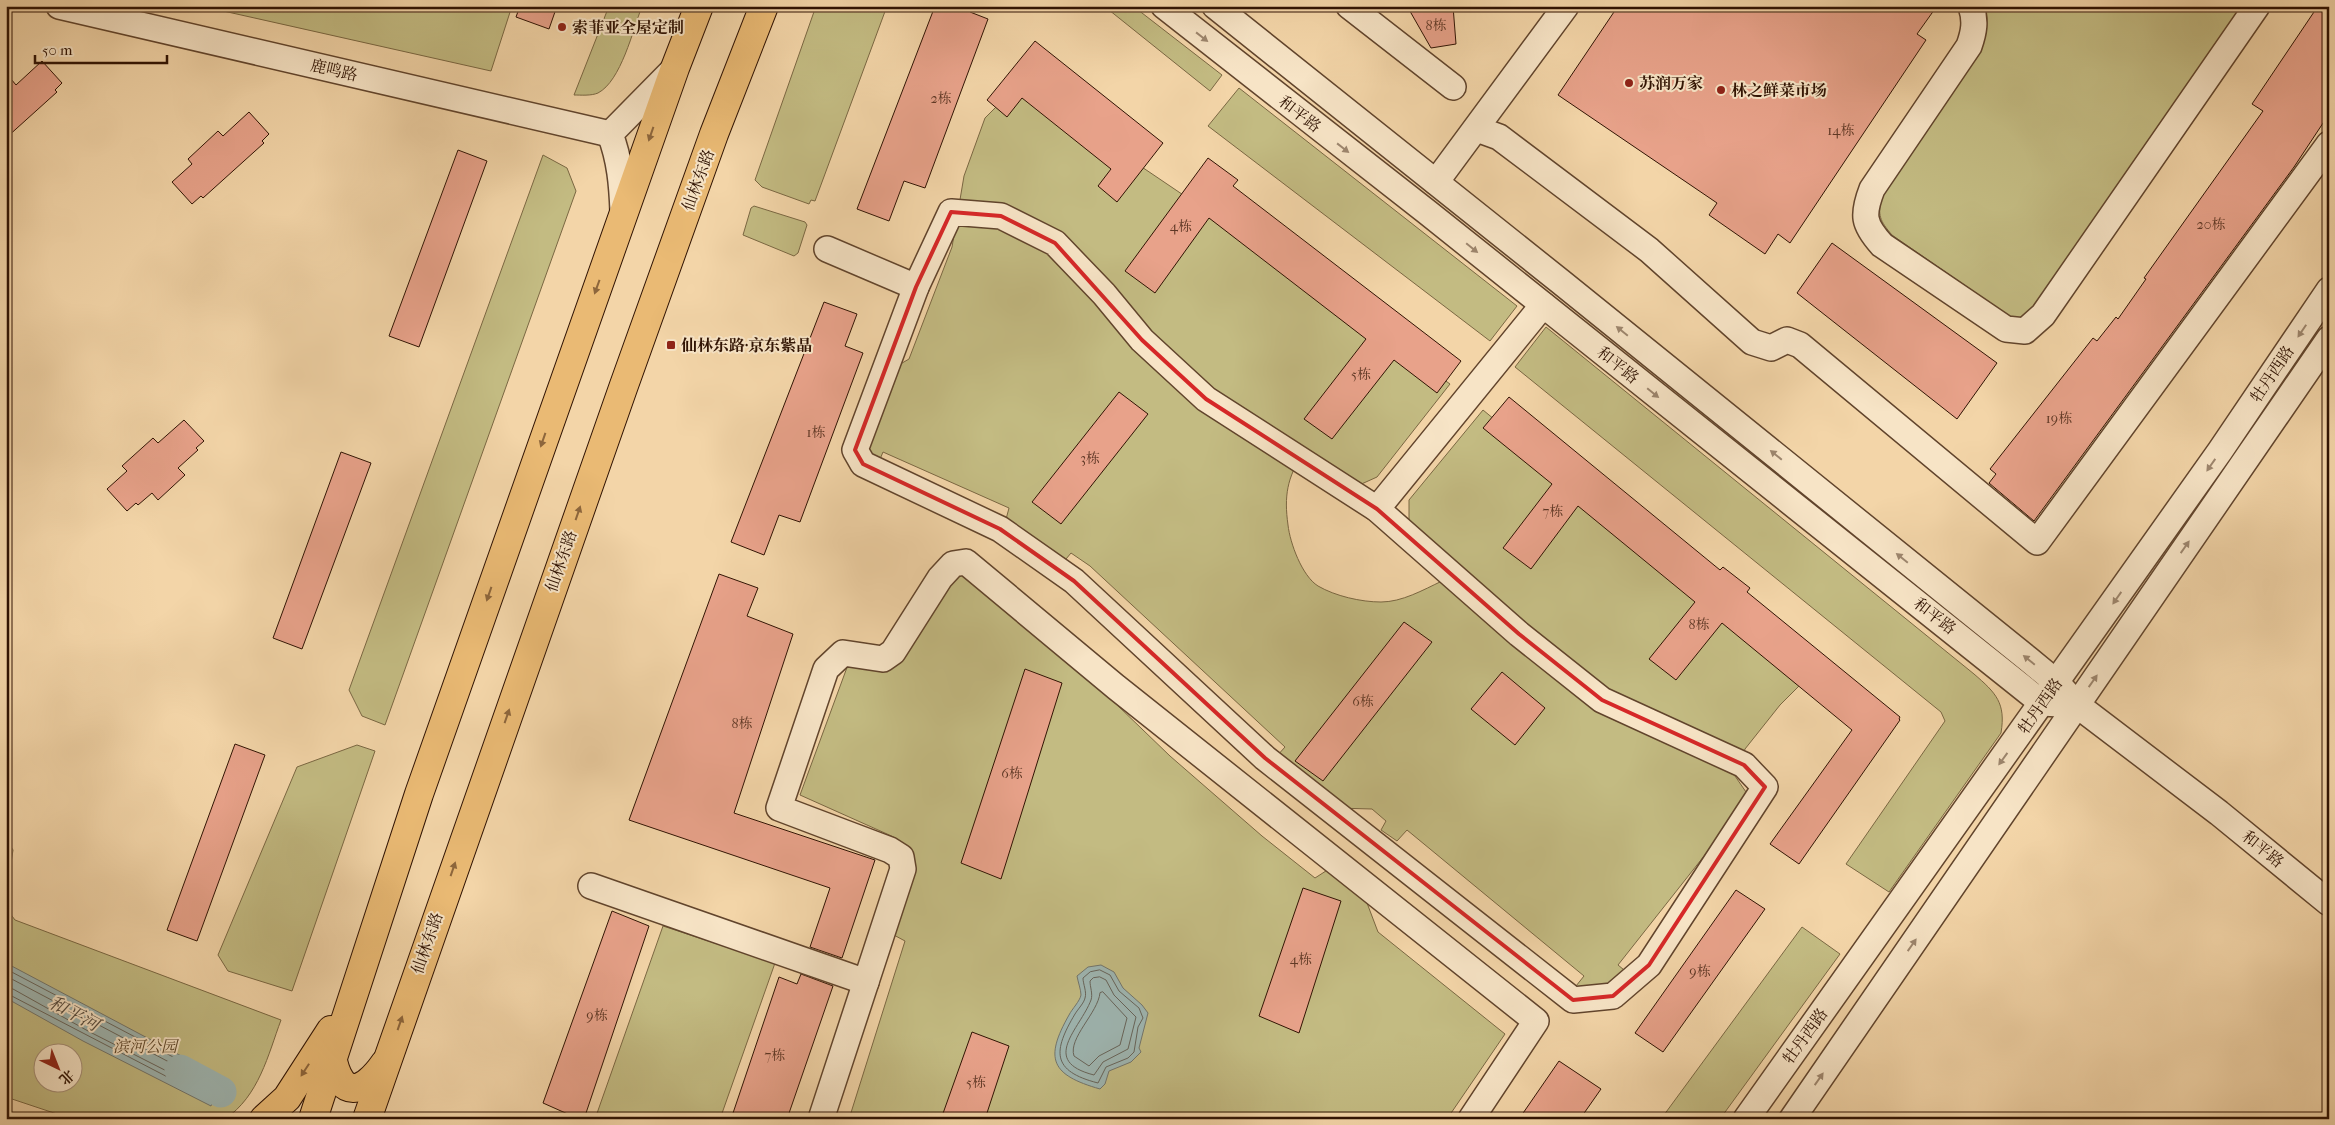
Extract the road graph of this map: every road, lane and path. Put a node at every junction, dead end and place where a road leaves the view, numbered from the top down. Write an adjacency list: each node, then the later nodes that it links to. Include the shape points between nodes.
1 (59, 6): 13 (street, 鹿鸣路)
2 (699, 6): 10 (main road)
3 (764, 6): 31 (main road, 仙林东路, one-way to 3, via 623,388 714,134)
4 (1164, 6): 20 (street, 和平路, one-way to 20)
5 (1215, 6): 15 (street, 和平路)
6 (1349, 6): 11 (street)
7 (1566, 6): 12 (street)
8 (1970, 6): 9 (street, via 1974,32 1969,46 1872,189 1865,207 1865,219 1871,233 1882,245 2006,329 2025,331 2043,315)
9 (2257, 6)
10 (675, 68): 13 (street); 16 (main road, one-way to 16)
11 (1453, 86)
12 (1477, 129): 14 (street, via 1499,137 1649,250 1752,342 1771,348 1787,340 1800,345 2036,542); 15 (street)
13 (610, 134): 16 (street, via 622,177)
14 (2329, 144)
15 (1436, 182): 23 (street, 和平路, one-way to 15)
16 (623, 215): 29 (main road, one-way to 29)
17 (827, 249): 18 (street)
18 (916, 287): 22 (street, via 951,212 1001,216 1055,244 1104,294 1142,340 1206,400); 22 (street, via 855,450 863,464 1000,529 1074,581 1265,758 1573,1000 1612,996 1649,966 1765,787 1744,764 1602,700 1519,634)
19 (2329, 290): 23 (street, 牡丹西路, one-way to 23)
20 (1543, 305): 22 (street); 24 (street, 和平路, one-way to 24)
21 (2329, 339): 25 (street, 牡丹西路, one-way to 21)
22 (1377, 509)
23 (2057, 683): 24 (street, 牡丹西路); 25 (street, 和平路)
24 (2042, 704): 25 (street); 38 (street, 牡丹西路, one-way to 38)
25 (2077, 705): 27 (street, 和平路, via 2219,813); 39 (street, 牡丹西路, one-way to 25)
26 (591, 886): 28 (street)
27 (2329, 903)
28 (866, 982): 36 (street); 37 (street, via 903,868 901,857 779,808 826,669 843,653 883,659 894,652 940,578 953,564 966,562 1116,687 1536,1021)
29 (350, 1000): 30 (main road); 32 (main road, one-way to 32, via 287,1098)
30 (332, 1056): 31 (main road, via 339,1080 345,1086 355,1088 374,1078); 33 (main road)
31 (387, 1060): 34 (main road, 仙林东路); 35 (main road)
32 (264, 1119)
33 (313, 1119)
34 (367, 1119)
35 (383, 1119)
36 (821, 1119)
37 (1471, 1119)
38 (1746, 1119)
39 (1792, 1119)

